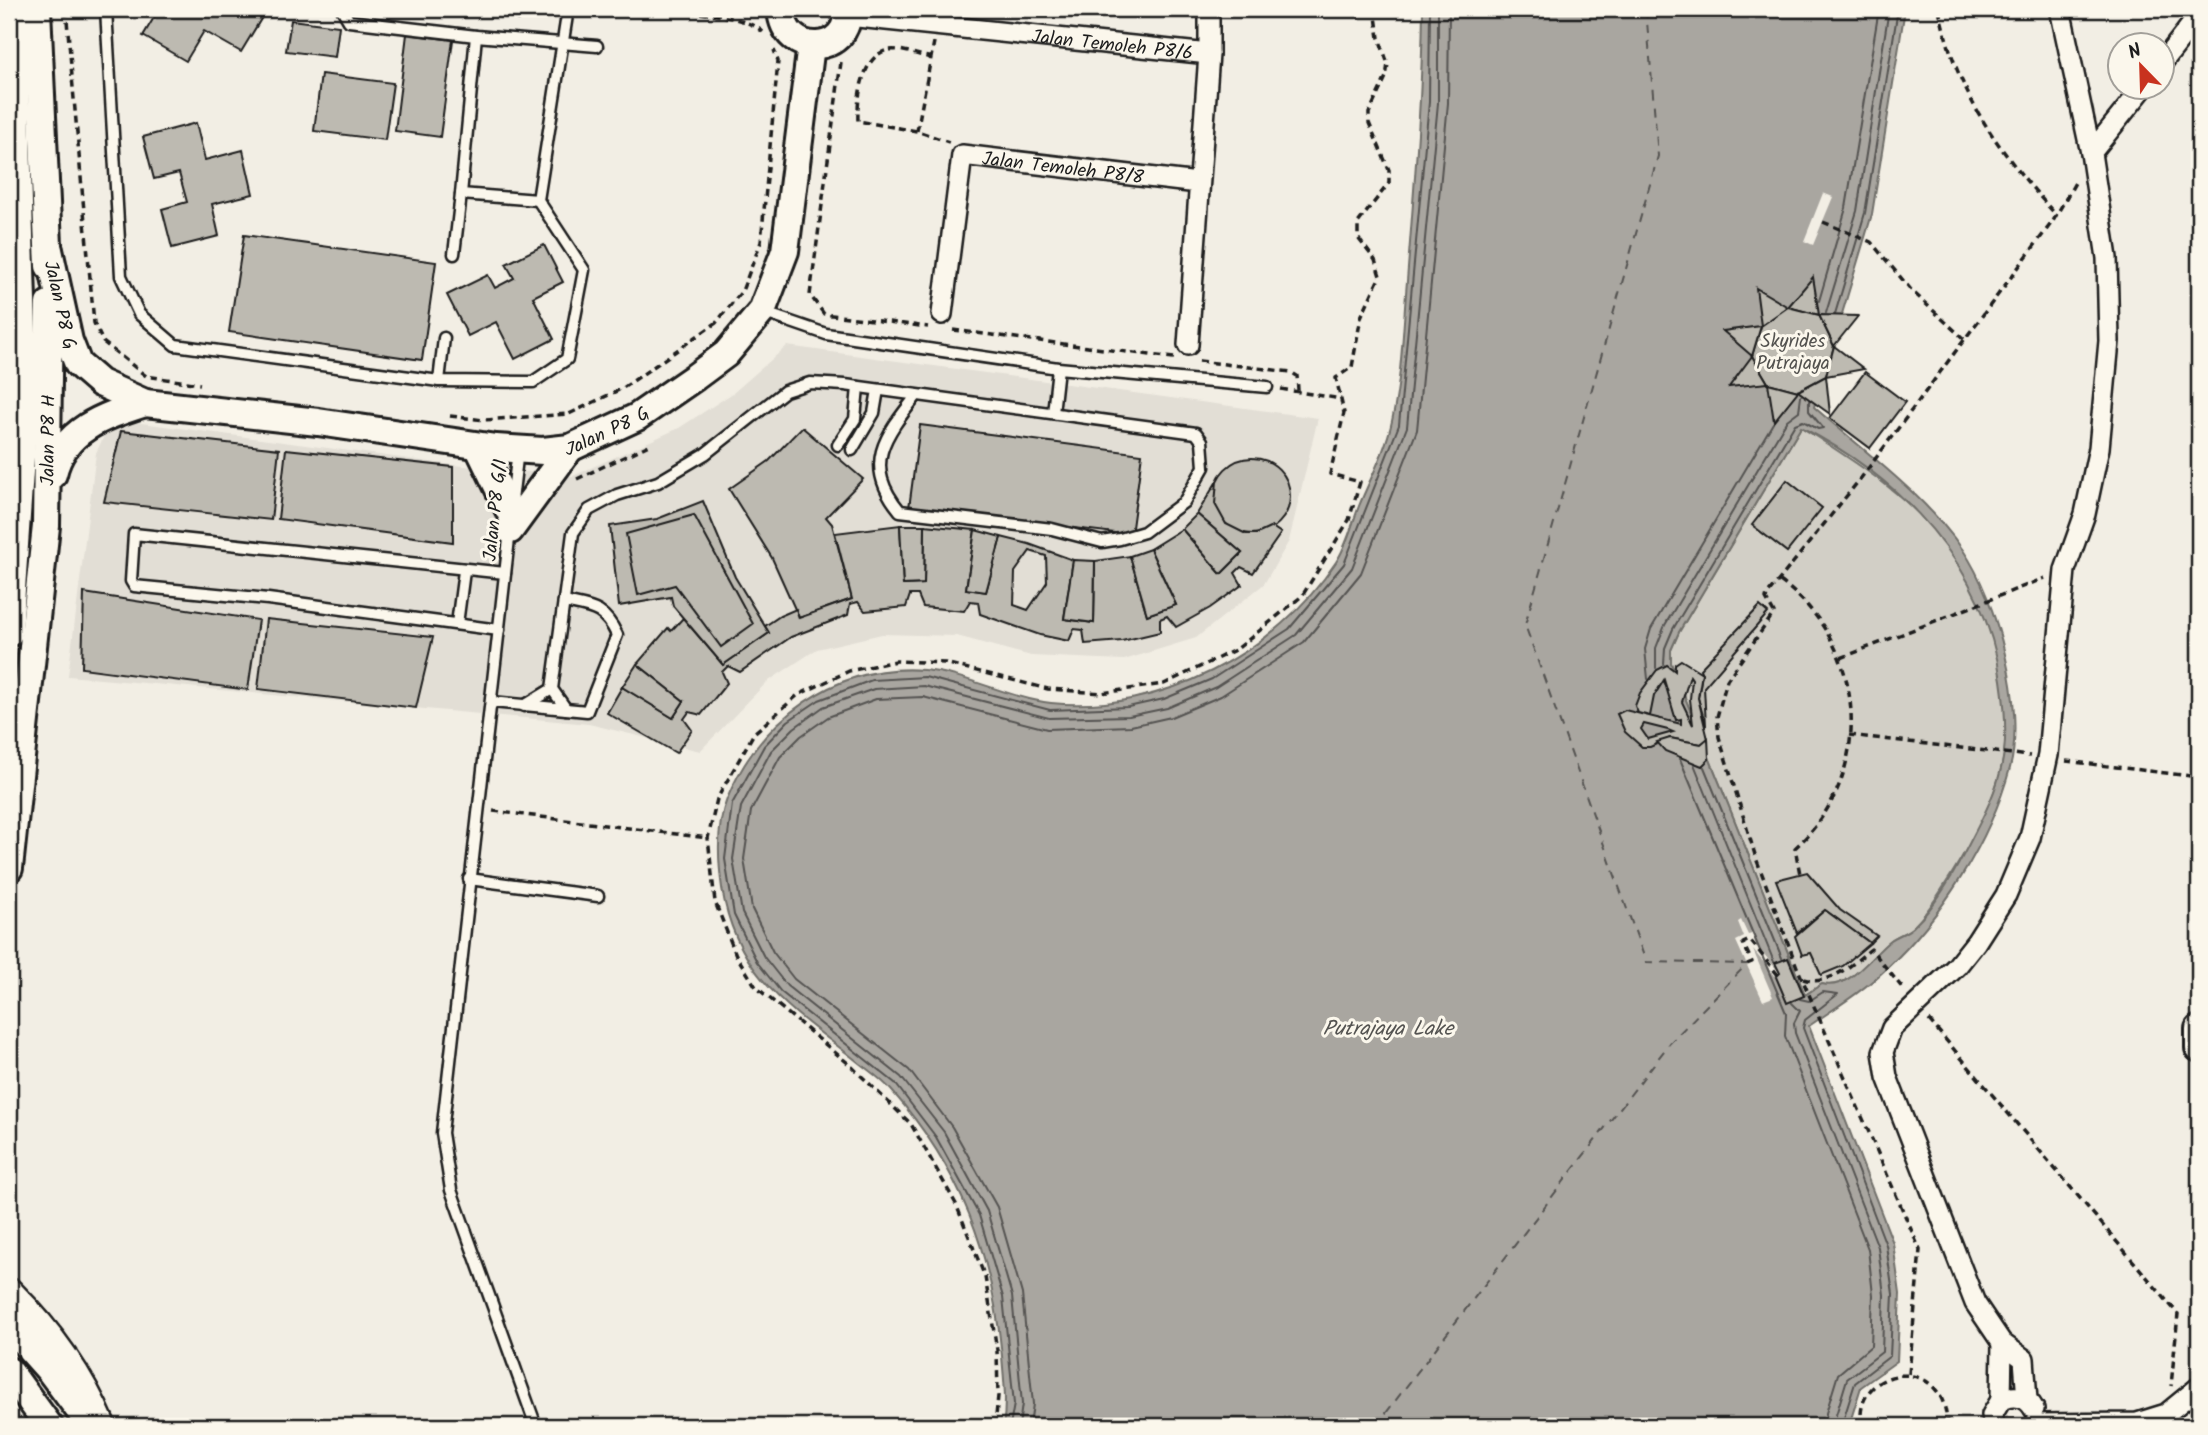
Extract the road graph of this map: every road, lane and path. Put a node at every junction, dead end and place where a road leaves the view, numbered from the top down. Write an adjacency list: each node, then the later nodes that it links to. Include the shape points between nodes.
1 (13, 9): 37 (street, Jalan P8 H)
2 (37, 9): 36 (street, Jalan P8 H)
3 (66, 9): 46 (path, via 94,323 103,342 146,376)
4 (342, 9): 18 (lane, via 349,20)
5 (511, 9): 17 (path, via 518,9 518,25)
6 (568, 9): 17 (lane)
7 (641, 9): 55 (path, via 731,18 757,26 770,38 778,61 761,242 742,291 716,323 623,388 569,414 484,420)
8 (781, 9): 22 (street, via 788,32)
9 (1209, 9): 24 (street)
10 (1375, 9): 52 (path, via 1388,64 1368,123 1389,170 1389,183 1358,223 1358,238 1376,260 1381,276 1361,317 1352,367 1336,378)
11 (1939, 9): 34 (path, via 1953,62 1973,108 2008,159)
12 (2060, 9): 28 (street)
13 (108, 11): 45 (lane, via 121,276 139,314 175,345)
14 (848, 12): 16 (street, Jalan Temoleh P8/6); 22 (street, via 844,28 835,38)
15 (2199, 15): 20 (street)
16 (936, 26): 24 (street, Jalan Temoleh P8/6); 25 (path)
17 (563, 30): 19 (lane)
18 (476, 36): 19 (lane); 31 (lane)
19 (560, 44): 21 (lane); 32 (lane)
20 (2176, 44)
21 (597, 46)
22 (811, 46): 39 (street, Jalan P8 G, via 785,251)
23 (844, 54): 40 (path, via 810,295 824,314)
24 (1209, 54): 30 (street)
25 (932, 58): 27 (path); 27 (path, via 890,50 879,54 866,71 858,121)
26 (2132, 102): 28 (street)
27 (917, 131): 29 (path, via 946,139)
28 (2091, 153): 34 (path); 65 (street, via 2107,258 2109,341 2095,476)
29 (962, 155): 30 (street, Jalan Temoleh P8/8); 40 (street, Jalan Temoleh P8/8)
30 (1198, 183): 43 (street)
31 (461, 194): 32 (lane); 38 (lane)
32 (538, 200): 45 (lane, via 584,270 567,359 533,382)
33 (9, 212): 37 (street)
34 (2057, 216): 42 (path)
35 (1823, 222): 42 (path, via 1871,242 1912,291)
36 (49, 250): 53 (street, Jalan P8 G, via 78,363 100,383); 63 (street, Jalan P8 H)
37 (22, 254): 72 (street, Jalan P8 H, via 25,398)
38 (454, 254)
39 (762, 311): 44 (lane, via 826,334); 59 (street, Jalan P8 G, via 726,354 695,377 637,417)
40 (942, 324): 43 (path)
41 (444, 338): 45 (lane)
42 (1964, 339): 68 (path)
43 (1191, 355): 50 (path, via 1291,372 1297,376)
44 (1058, 368): 48 (lane); 54 (lane)
45 (439, 381)
46 (210, 386)
47 (858, 387): 49 (lane); 57 (lane, via 855,419); 69 (lane, via 810,383 785,391 705,454 658,482 589,510 573,533)
48 (1267, 387): 50 (path)
49 (878, 390): 51 (lane); 61 (lane, via 874,413)
50 (1298, 390): 52 (path)
51 (917, 395): 54 (lane); 54 (lane, via 885,442 878,471 885,493 900,511 1052,530 1102,542 1144,532 1184,502 1204,467 1202,440 1196,433)
52 (1341, 399): 82 (path, via 1344,413 1330,474 1360,482 1349,520 1302,596 1237,649 1164,684 1101,693 1048,689 945,663 896,661 849,671 798,695 754,733 717,799)
53 (145, 402): 58 (street, Jalan P8 G); 63 (street, Jalan P8 G, via 82,428 55,464)
54 (1053, 413)
55 (444, 416)
56 (651, 444): 62 (path)
57 (838, 445)
58 (478, 446): 60 (street, Jalan P8 G); 64 (street)
59 (570, 448): 60 (street, Jalan P8 G); 64 (street)
60 (518, 449): 64 (lane, Jalan P8 G/1)
61 (852, 450)
62 (574, 480)
63 (47, 498): 83 (street, Jalan P8 H)
64 (510, 522): 67 (lane, Jalan P8 G/1)
65 (2065, 570): 73 (path); 79 (street)
66 (464, 571): 67 (lane); 70 (lane); 70 (lane, via 134,534 134,586)
67 (505, 573): 71 (lane, Jalan P8 G/1)
68 (1780, 581): 73 (path, via 1812,609); 89 (path, via 1766,599 1774,612 1727,680 1717,717 1723,752 1756,858)
69 (564, 602): 74 (lane); 77 (lane, via 596,608 609,619 617,635 587,710)
70 (457, 624): 71 (lane)
71 (499, 630): 75 (lane, Jalan P8 G/1)
72 (9, 633)
73 (1841, 659): 78 (path, via 1851,698)
74 (552, 689): 76 (lane); 77 (lane)
75 (492, 702): 76 (lane); 81 (lane, Jalan P8 G/1)
76 (523, 706): 77 (lane)
77 (566, 709)
78 (1849, 734): 79 (path); 84 (path, via 1832,801 1795,848)
79 (2047, 758): 80 (path); 90 (street, via 2030,838 2006,895 1957,966)
80 (2199, 777)
81 (477, 809): 82 (path); 85 (lane, Jalan P8 G/1)
82 (708, 838): 108 (path, via 715,902 736,955 756,987 911,1124 956,1204 985,1277 997,1350)
83 (9, 868)
84 (1800, 874)
85 (469, 879): 86 (lane); 107 (lane, Jalan P8 G/1, via 442,1133 451,1190)
86 (598, 896)
87 (1746, 964): 88 (path, via 1752,962 1743,943 1750,940)
88 (1778, 975)
89 (1803, 979): 90 (path, via 1820,983 1871,949); 97 (path, via 1920,1250)
90 (1916, 1004): 95 (street, via 1892,1028 1884,1052 1887,1077 1975,1303); 99 (path, via 2178,1314 2175,1374)
91 (2199, 1029): 92 (street)
92 (2199, 1048)
93 (9, 1294): 106 (main road, via 41,1326 87,1395)
94 (9, 1325): 105 (street)
95 (2002, 1343): 100 (street); 101 (street, via 2024,1359)
96 (9, 1371): 104 (street)
97 (1909, 1374): 109 (path, via 1891,1376 1875,1385 1864,1400); 110 (path, via 1940,1392)
98 (2199, 1387): 103 (street, via 2166,1414)
99 (2166, 1395)
100 (2001, 1400): 101 (street, via 2019,1396); 111 (street, via 1992,1415)
101 (2027, 1400): 102 (street, via 2036,1415)
102 (2034, 1425): 103 (street)
103 (2139, 1425)
104 (49, 1426)
105 (91, 1426)
106 (100, 1426)
107 (536, 1426)
108 (995, 1426)
109 (1862, 1426)
110 (1950, 1426)
111 (1994, 1426)

